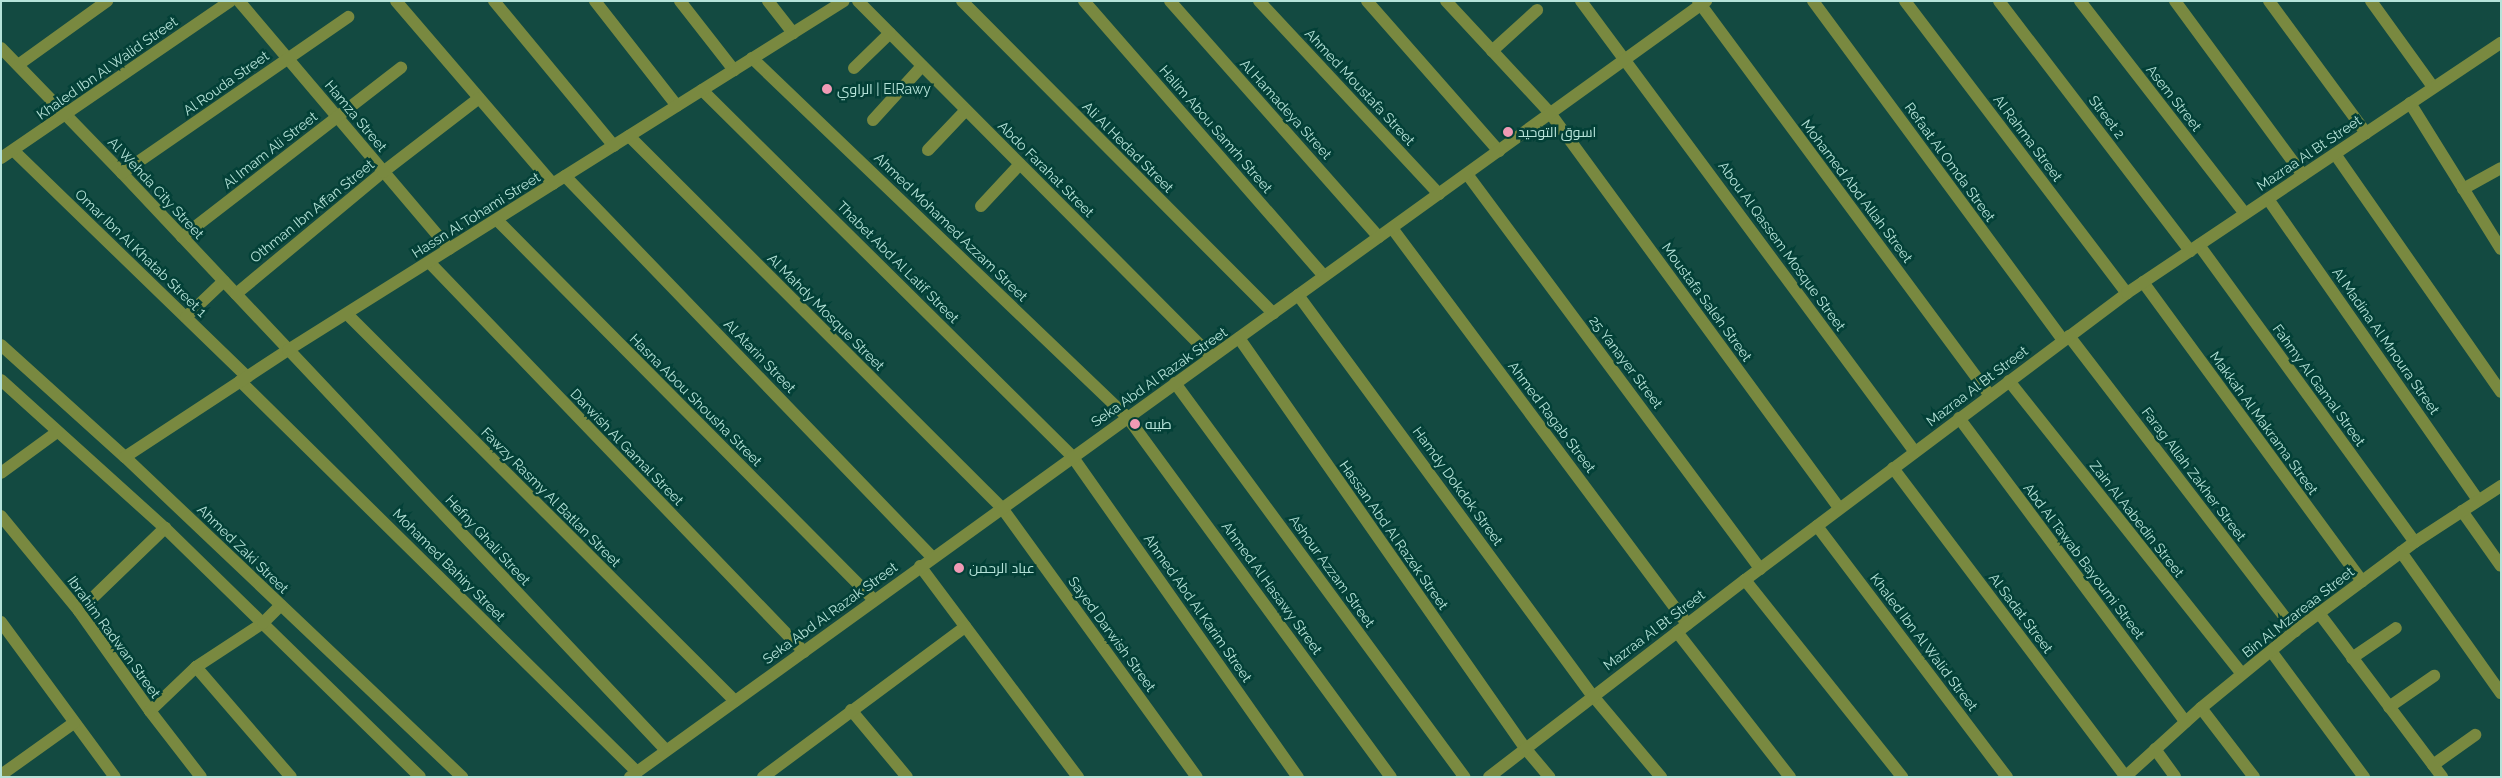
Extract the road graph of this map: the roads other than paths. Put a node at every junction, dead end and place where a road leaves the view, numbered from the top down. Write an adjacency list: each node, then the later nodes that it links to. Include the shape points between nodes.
1 (108, 1): 36 (street)
2 (230, 1): 48 (street, Khaled Ibn Al Walid Street)
3 (239, 1): 33 (street, Hamza Street)
4 (396, 1): 43 (street)
5 (494, 1): 53 (street)
6 (595, 1): 45 (street)
7 (680, 1): 40 (street)
8 (768, 1): 28 (street)
9 (844, 1): 28 (street, Hassn Al Tohami Street)
10 (858, 1): 29 (street, Abdo Farahat Street)
11 (962, 1): 87 (street, Ali Al Hedad Street)
12 (1084, 1): 80 (street, Halim Abou Samrh Street)
13 (1170, 1): 75 (street, Al Hamadeya Street)
14 (1259, 1): 68 (street, Ahmed Moustafa Street)
15 (1367, 1): 56 (street)
16 (1447, 1): 32 (street, Moustafa Saleh Street)
17 (1581, 1): 35 (street, Abou Al Qassem Mosque Street)
18 (1813, 1): 90 (street, Refaat Al Omda Street)
19 (1905, 1): 83 (street, Al Rahma Street)
20 (1999, 1): 76 (street, Street 2)
21 (2080, 1): 71 (street, Asem Street)
22 (2175, 1): 64 (street)
23 (2269, 1): 51 (street)
24 (2371, 1): 41 (street)
25 (1701, 3): 35 (street, Seka Abd Al Razak Street); 99 (street, Mohamed Abd Allah Street)
26 (1537, 10): 32 (street)
27 (348, 17): 33 (street, Al Rouda Street)
28 (793, 33): 34 (street, Hassn Al Tohami Street)
29 (890, 33): 37 (street, Abdo Farahat Street); 39 (street)
30 (2501, 43): 41 (street, Mazraa Al Bt Street)
31 (1, 48): 36 (street, Al Wehda City Street)
32 (1492, 51): 47 (street, Moustafa Saleh Street)
33 (288, 58): 49 (street, Hamza Street); 62 (street, Al Rouda Street)
34 (752, 58): 40 (street, Hassn Al Tohami Street); 100 (street, Ahmed Mohamed Azzam Street)
35 (1624, 59): 47 (street, Seka Abd Al Razak Street); 103 (street, Abou Al Qassem Mosque Street)
36 (18, 65): 48 (street, Al Wehda City Street)
37 (922, 66): 46 (street, Abdo Farahat Street); 50 (street)
38 (401, 68): 49 (street, Al Imam Ali Street)
39 (854, 68)
40 (734, 70): 42 (street, Hassn Al Tohami Street)
41 (2433, 87): 44 (street, Mazraa Al Bt Street)
42 (702, 90): 45 (street, Hassn Al Tohami Street); 104 (street, Thabet Abd Al Latif Street)
43 (480, 98): 61 (street, Othman Ibn Affan Street); 66 (street)
44 (2410, 103): 51 (street, Mazraa Al Bt Street); 67 (street)
45 (677, 106): 52 (street, Hassn Al Tohami Street)
46 (966, 110): 54 (street); 59 (street, Abdo Farahat Street)
47 (1550, 113): 56 (street, Seka Abd Al Razak Street); 111 (street, Moustafa Saleh Street)
48 (66, 115): 55 (street, Khaled Ibn Al Walid Street); 62 (street, Al Wehda City Street)
49 (337, 117): 61 (street, Hamza Street); 74 (street, Al Imam Ali Street)
50 (873, 120)
51 (2366, 134): 57 (street, Mazraa Al Bt Street)
52 (628, 136): 53 (street, Hassn Al Tohami Street); 110 (street, Al Mahdy Mosque Street)
53 (614, 146): 65 (street, Hassn Al Tohami Street)
54 (928, 150)
55 (14, 151): 58 (street, Khaled Ibn Al Walid Street); 88 (street, Omar Ibn Al Khatab Street 1)
56 (1499, 151): 63 (street, Seka Abd Al Razak Street)
57 (2335, 154): 64 (street, Mazraa Al Bt Street); 98 (street)
58 (1, 158)
59 (1020, 164): 70 (street); 93 (street, Abdo Farahat Street)
60 (2501, 168): 67 (street)
61 (383, 172): 78 (street, Hamza Street); 84 (street, Othman Ibn Affan Street)
62 (122, 173): 74 (street, Al Wehda City Street)
63 (1467, 174): 68 (street, Seka Abd Al Razak Street); 121 (street, 25 Yanayer Street)
64 (2303, 175): 69 (street, Mazraa Al Bt Street)
65 (565, 176): 66 (street, Hassn Al Tohami Street); 118 (street, Al Atarin Street)
66 (553, 184): 72 (street, Hassn Al Tohami Street)
67 (2463, 189): 77 (street)
68 (1439, 194): 73 (street, Seka Abd Al Razak Street)
69 (2268, 199): 71 (street, Mazraa Al Bt Street); 109 (street, Al Madina Al Mnoura Street)
70 (981, 206)
71 (2245, 214): 76 (street, Mazraa Al Bt Street)
72 (497, 220): 78 (street, Hassn Al Tohami Street); 124 (street, Hasna Abou Shousha Street)
73 (1392, 228): 75 (street, Seka Abd Al Razak Street); 130 (street, Ahmed Ragab Street)
74 (182, 237): 81 (street, Al Wehda City Street)
75 (1379, 237): 80 (street, Seka Abd Al Razak Street)
76 (2194, 248): 82 (street, Mazraa Al Bt Street); 116 (street, Fahmy Al Gamal Street)
77 (2501, 249)
78 (449, 250): 79 (street, Hassn Al Tohami Street)
79 (429, 262): 86 (street, Hassn Al Tohami Street); 136 (street, Darwish Al Gamal Street)
80 (1324, 276): 85 (street, Seka Abd Al Razak Street)
81 (224, 282): 84 (street, Al Wehda City Street); 88 (street)
82 (2143, 282): 83 (street, Mazraa Al Bt Street); 123 (street, Makkah Al Makrama Street)
83 (2127, 293): 90 (street, Mazraa Al Bt Street)
84 (236, 294): 92 (street, Al Wehda City Street)
85 (1298, 295): 87 (street, Seka Abd Al Razak Street); 142 (street, Hamdy Dokdok Street)
86 (347, 314): 92 (street, Hassn Al Tohami Street); 143 (street, Fawzy Rasmy Al Batlan Street)
87 (1273, 314): 89 (street, Seka Abd Al Razak Street)
88 (186, 317): 94 (street, Omar Ibn Al Khatab Street 1)
89 (1239, 338): 93 (street, Seka Abd Al Razak Street); 151 (street, Hassan Abd Al Razek Street)
90 (2066, 338): 96 (street, Mazraa Al Bt Street); 133 (street, Farag Allah Zakher Street)
91 (1, 345): 105 (street, Ahmed Zaki Street)
92 (288, 350): 94 (street, Hassn Al Tohami Street); 153 (street, Hefny Ghali Street)
93 (1212, 357): 97 (street, Seka Abd Al Razak Street)
94 (243, 379): 105 (street, Hassn Al Tohami Street); 155 (street, Mohamed Bahiry Street)
95 (1, 380): 102 (street)
96 (2009, 381): 99 (street, Mazraa Al Bt Street); 139 (street, Zain Al Aabedin Street)
97 (1175, 383): 100 (street, Seka Abd Al Razak Street); 168 (street, Ashour Azzam Street)
98 (2501, 392)
99 (1990, 395): 101 (street, Mazraa Al Bt Street)
100 (1128, 418): 104 (street, Seka Abd Al Razak Street); 167 (street, Ahmed Al Hasawy Street)
101 (1959, 418): 103 (street, Mazraa Al Bt Street); 148 (street, Abd Al Tawab Bayoumi Street)
102 (57, 432): 107 (street); 115 (street)
103 (1914, 452): 106 (street, Mazraa Al Bt Street)
104 (1072, 456): 110 (street, Seka Abd Al Razak Street); 166 (street, Ahmed Abd Al Karim Street)
105 (125, 457): 125 (street, Ahmed Zaki Street)
106 (1893, 468): 111 (street, Mazraa Al Bt Street); 175 (street, Al Sadat Street)
107 (1, 473)
108 (2501, 486): 109 (street, Bin Al Mzareaa Street)
109 (2478, 500): 112 (street, Bin Al Mzareaa Street)
110 (1002, 508): 118 (street, Seka Abd Al Razak Street); 165 (street, Sayed Darwish Street)
111 (1839, 508): 114 (street, Mazraa Al Bt Street)
112 (2462, 511): 116 (street, Bin Al Mzareaa Street); 120 (street)
113 (1, 516): 126 (street, Ibrahim Radwan Street)
114 (1817, 526): 121 (street, Mazraa Al Bt Street); 174 (street, Khaled Ibn Al Walid Street)
115 (165, 528): 126 (street); 129 (street)
116 (2416, 542): 117 (street, Bin Al Mzareaa Street)
117 (2401, 552): 123 (street, Bin Al Mzareaa Street); 141 (street)
118 (932, 557): 119 (street, Seka Abd Al Razak Street)
119 (920, 566): 124 (street, Seka Abd Al Razak Street); 131 (street)
120 (2501, 566)
121 (1760, 569): 122 (street, Mazraa Al Bt Street)
122 (1746, 580): 130 (street, Mazraa Al Bt Street); 173 (street)
123 (2362, 581): 127 (street, Bin Al Mzareaa Street)
124 (874, 600): 136 (street, Seka Abd Al Razak Street)
125 (281, 605): 129 (street); 161 (street, Ahmed Zaki Street)
126 (79, 611): 147 (street, Ibrahim Radwan Street)
127 (2319, 613): 133 (street, Bin Al Mzareaa Street); 137 (street)
128 (1, 622): 149 (street)
129 (263, 623): 138 (street); 160 (street)
130 (1687, 624): 134 (street, Mazraa Al Bt Street)
131 (965, 627): 146 (street); 164 (street)
132 (2396, 628): 137 (street)
133 (2295, 631): 135 (street, Bin Al Mzareaa Street)
134 (1677, 632): 142 (street, Mazraa Al Bt Street); 172 (street)
135 (2271, 650): 139 (street, Bin Al Mzareaa Street); 178 (street)
136 (804, 652): 143 (street, Seka Abd Al Razak Street)
137 (2352, 658): 144 (street)
138 (196, 667): 147 (street); 159 (street)
139 (2242, 674): 145 (street, Bin Al Mzareaa Street)
140 (2434, 676): 144 (street)
141 (2501, 693)
142 (1593, 696): 151 (street, Mazraa Al Bt Street); 171 (street, Hamdy Dokdok Street)
143 (735, 701): 153 (street, Seka Abd Al Razak Street)
144 (2389, 707): 154 (street)
145 (2201, 708): 148 (street, Bin Al Mzareaa Street); 177 (street)
146 (851, 710): 162 (street); 163 (street)
147 (150, 711): 158 (street, Ibrahim Radwan Street)
148 (2186, 722): 152 (street, Bin Al Mzareaa Street)
149 (74, 723): 156 (street); 157 (street)
150 (2475, 735): 154 (street)
151 (1525, 748): 169 (street, Mazraa Al Bt Street); 170 (street, Hassan Abd Al Razek Street)
152 (2155, 749): 175 (street, Bin Al Mzareaa Street); 176 (street)
153 (666, 750): 155 (street, Seka Abd Al Razak Street)
154 (2433, 765): 179 (street)
155 (633, 774)
156 (1, 775)
157 (116, 777)
158 (201, 777)
159 (292, 777)
160 (420, 777)
161 (462, 777)
162 (763, 777)
163 (906, 777)
164 (1078, 777)
165 (1197, 777)
166 (1298, 777)
167 (1391, 777)
168 (1464, 777)
169 (1489, 777)
170 (1549, 777)
171 (1661, 777)
172 (1790, 777)
173 (1902, 777)
174 (2007, 777)
175 (2126, 777)
176 (2175, 777)
177 (2254, 777)
178 (2364, 777)
179 (2442, 777)

